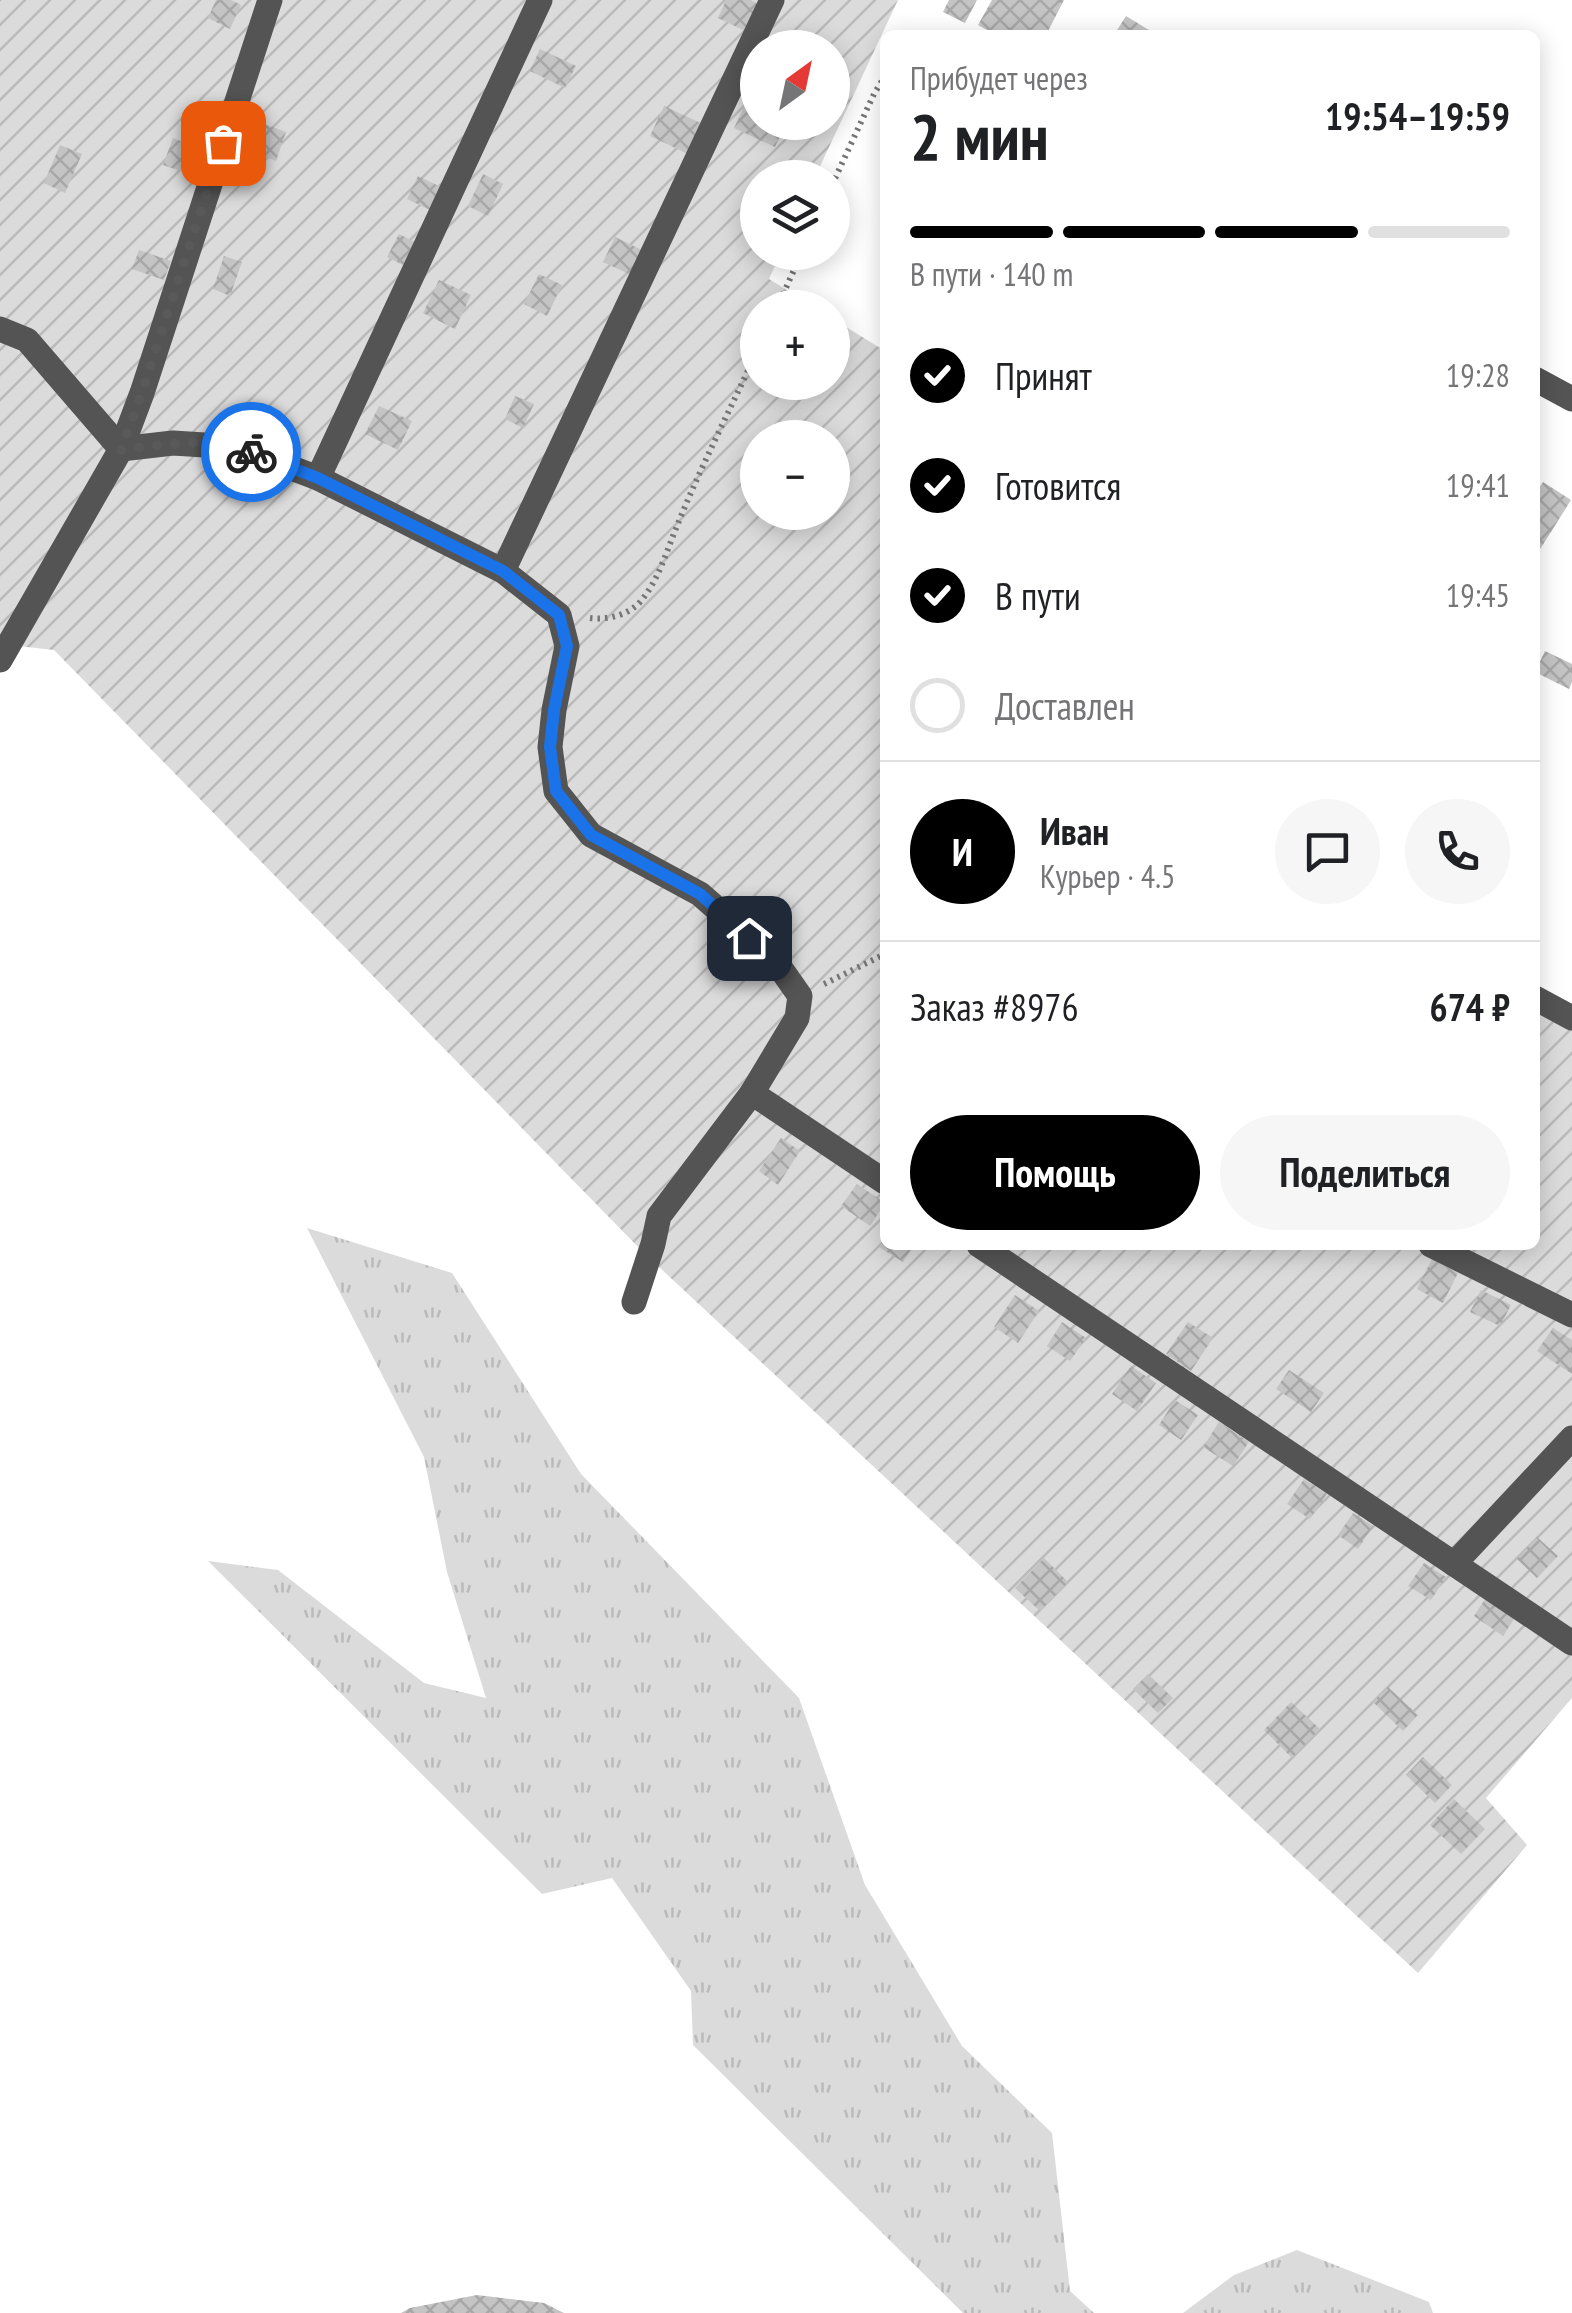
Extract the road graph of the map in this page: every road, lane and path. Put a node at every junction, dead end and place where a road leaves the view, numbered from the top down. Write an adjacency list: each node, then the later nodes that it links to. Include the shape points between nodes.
1 (270, 0): 10 (street)
2 (540, 0): 11 (street)
3 (772, 0): 12 (street)
4 (880, 84): 5 (path)
5 (844, 160)
6 (0, 329): 10 (street, via 28,340)
7 (1540, 382): 9 (street)
8 (740, 388): 13 (path, via 659,575 638,604 626,614 599,619)
9 (1572, 398)
10 (121, 450): 11 (street, via 173,443 236,447); 14 (street)
11 (318, 478): 12 (street)
12 (503, 571): 13 (street)
13 (559, 615): 16 (street, via 567,646 550,747 556,791 591,835 700,894 774,959)
14 (0, 660)
15 (880, 956): 16 (path)
16 (800, 996): 19 (street, via 797,1018)
17 (1540, 1001): 18 (street)
18 (1572, 1018)
19 (752, 1093): 20 (street); 23 (street, via 659,1216)
20 (880, 1179)
21 (986, 1250): 26 (street)
22 (1442, 1250): 24 (street)
23 (634, 1302)
24 (1572, 1316)
25 (1572, 1438): 26 (street)
26 (1454, 1564): 27 (street)
27 (1572, 1643)

